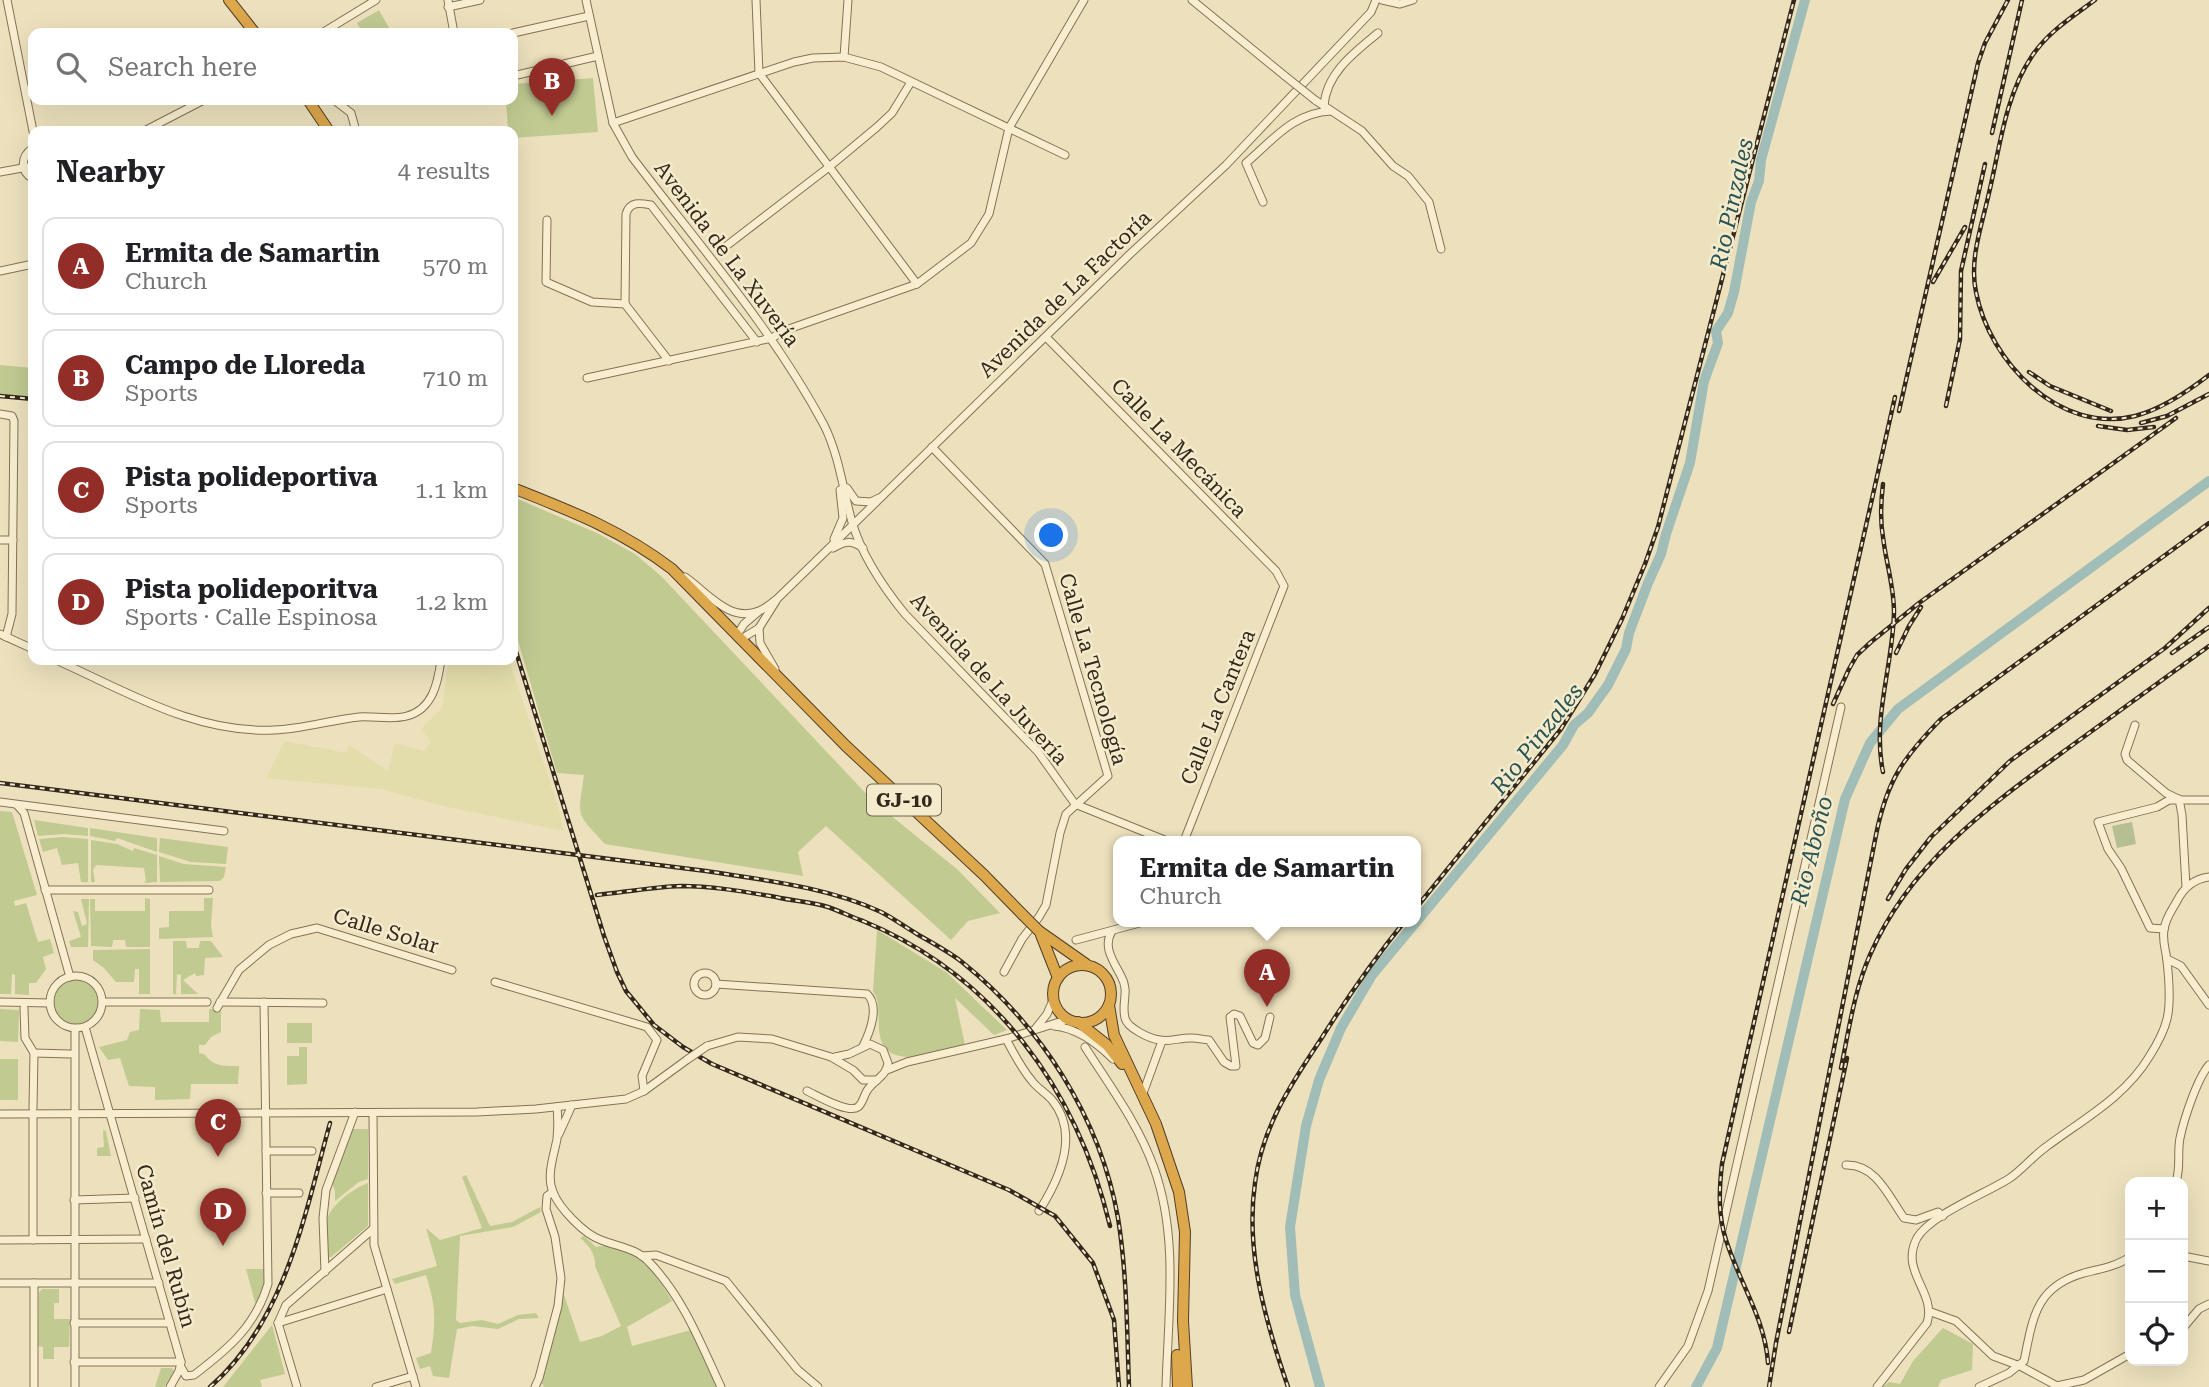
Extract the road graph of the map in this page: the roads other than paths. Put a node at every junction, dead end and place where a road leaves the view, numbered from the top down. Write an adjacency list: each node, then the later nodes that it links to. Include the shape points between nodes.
1 (7, 0): 32 (street)
2 (229, 0): 17 (highway)
3 (376, 0): 18 (street)
4 (586, 0): 16 (street, Avenida de La Xuvería)
5 (756, 0): 24 (street)
6 (848, 0): 23 (street)
7 (1084, 0): 36 (street)
8 (1192, 0): 30 (street, bridge)
9 (1376, 0): 15 (street, Avenida de La Factoría)
10 (1382, 0): 14 (street)
11 (1413, 0): 14 (street, Avenida de La Factoría)
12 (476, 1): 13 (street)
13 (448, 3): 19 (street)
14 (1391, 4): 15 (street, Avenida de La Factoría)
15 (1371, 12): 52 (street, Avenida de La Factoría, via 1226,164)
16 (589, 16): 20 (street); 22 (street, Avenida de La Xuvería)
17 (251, 28)
18 (330, 28)
19 (453, 28)
20 (518, 32)
21 (1378, 33): 30 (street, via 1350,56 1328,84)
22 (598, 56): 25 (street); 31 (street, Avenida de La Xuvería)
23 (844, 57): 24 (street, via 813,58); 26 (street, via 881,67)
24 (759, 73): 31 (street); 40 (street)
25 (518, 75)
26 (911, 82): 36 (street); 40 (street, via 892,113)
27 (194, 105): 33 (street)
28 (311, 105): 34 (highway)
29 (341, 105): 35 (street, via 351,113)
30 (1328, 108): 44 (street, via 1295,120 1246,163); 46 (street, via 1362,131 1429,202)
31 (613, 123): 53 (street, Avenida de La Xuvería, via 625,149)
32 (31, 126)
33 (154, 126)
34 (326, 126)
35 (355, 126)
36 (1009, 128): 38 (street); 50 (street, via 989,214 971,243)
37 (28, 153): 41 (street)
38 (1065, 155)
39 (28, 167): 41 (street)
40 (830, 167): 47 (street); 50 (street)
41 (23, 168): 42 (street); 43 (street)
42 (0, 173)
43 (28, 174)
44 (1263, 202)
45 (547, 220): 51 (street, via 546,282 592,302)
46 (1441, 249)
47 (721, 250)
48 (28, 267): 49 (street)
49 (0, 271)
50 (917, 284): 53 (street)
51 (625, 304): 54 (street, via 626,214 633,204 651,205); 55 (street)
52 (1046, 337): 58 (street, Avenida de La Factoría); 68 (street, Calle La Mecánica, via 1276,572)
53 (772, 338): 54 (street); 59 (street, Avenida de La Xuvería, via 825,428)
54 (757, 342): 55 (street)
55 (668, 361): 56 (street)
56 (587, 378)
57 (3, 414): 64 (street, via 14,421)
58 (932, 447): 61 (street, Avenida de La Factoría); 84 (street, Calle La Tecnología, via 1045,564 1108,776)
59 (840, 475): 61 (street, via 856,501); 62 (street, Avenida de La Xuvería); 66 (street, via 842,518)
60 (518, 490): 67 (highway, GJ-10, via 598,522)
61 (882, 497): 62 (street, Avenida de La Factoría)
62 (853, 526): 65 (street, Avenida de La Juvería); 66 (street, Avenida de La Factoría)
63 (0, 540): 64 (street)
64 (12, 540): 72 (street, via 12,614)
65 (863, 548): 66 (street, via 847,541); 84 (street, Avenida de La Juvería, via 905,614 1038,752)
66 (827, 551): 69 (street, Avenida de La Factoría)
67 (672, 569): 70 (street, via 723,608 739,613); 73 (highway, GJ-10)
68 (1284, 586): 87 (street, Calle La Cantera)
69 (778, 598): 70 (street, Avenida de La Factoría); 71 (street, Avenida de La Factoría)
70 (759, 611): 73 (street, Avenida de La Factoría, via 744,624)
71 (759, 628): 73 (street, Avenida de La Factoría); 77 (street, via 760,643)
72 (3, 636): 74 (street)
73 (739, 637): 77 (highway, GJ-10)
74 (28, 647)
75 (68, 665): 76 (street, via 178,716 228,727 273,730 408,716 433,695)
76 (440, 665)
77 (785, 684): 95 (highway, GJ-10, bridge)
78 (1841, 708): 205 (street, via 1708,1292 1688,1346)
79 (2135, 725): 80 (street, via 2127,760)
80 (2179, 799): 81 (street); 89 (street); 93 (street, via 2098,822 2150,928)
81 (2209, 800)
82 (0, 802): 83 (street)
83 (15, 804): 85 (street); 90 (street, via 24,813)
84 (1075, 804): 86 (street); 100 (street, via 1060,832 1047,901)
85 (224, 831)
86 (1155, 836)
87 (1186, 836)
88 (2209, 877): 89 (street)
89 (2186, 887): 93 (street)
90 (45, 890): 91 (street); 101 (street)
91 (209, 890)
92 (1125, 927): 94 (street)
93 (2164, 929): 97 (street)
94 (1111, 931): 96 (street); 122 (street, via 1111,960 1126,986 1126,1022)
95 (1039, 932): 98 (highway, GJ-10); 102 (highway, GJ-10)
96 (1076, 940)
97 (2167, 959): 113 (street, via 2181,966); 160 (street, via 2167,1019 2149,1059 2130,1083 2010,1177)
98 (1086, 964): 102 (highway, via 1075,965); 112 (highway, GJ-10, via 1110,982)
99 (452, 970): 109 (street, Calle Solar, via 317,928 269,945 239,970 219,1005)
100 (1004, 972)
101 (70, 977): 107 (street, via 92,981); 110 (street, via 55,986)
102 (1058, 978): 105 (highway)
103 (495, 982): 136 (street, via 647,1027 657,1040 642,1076)
104 (716, 984): 117 (street, via 862,992 872,1001)
105 (1054, 998): 116 (highway, GJ-10, via 1061,1014); 119 (street)
106 (0, 1002): 110 (street)
107 (103, 1002): 108 (street); 118 (street, via 98,1017)
108 (206, 1002)
109 (264, 1002): 111 (street); 146 (street)
110 (50, 1003): 120 (street, via 55,1018)
111 (323, 1003)
112 (1109, 1005): 116 (highway, via 1095,1020); 139 (highway, GJ-10, via 1114,1035)
113 (2209, 1005)
114 (24, 1008): 126 (street, via 25,1038)
115 (1270, 1017): 122 (street, via 1265,1038 1258,1045 1248,1037 1240,1016 1230,1017 1236,1066 1224,1062 1209,1040)
116 (1074, 1021): 119 (street); 133 (highway, GJ-10, via 1113,1051)
117 (872, 1024): 123 (street); 125 (street)
118 (85, 1027): 120 (street); 145 (street, Camín del Rubín)
119 (1040, 1028): 121 (street); 133 (street, via 1058,1026 1086,1037)
120 (75, 1029): 144 (street)
121 (1006, 1039): 130 (street); 159 (street, via 1033,1083 1052,1100 1062,1125 1064,1160)
122 (1161, 1041): 139 (street)
123 (877, 1046): 125 (street); 128 (street)
124 (1086, 1047): 202 (street, via 1143,1142 1163,1201 1169,1238)
125 (860, 1048): 129 (street); 134 (street, via 853,1056)
126 (34, 1053): 127 (street); 142 (street)
127 (70, 1054)
128 (887, 1055): 130 (street); 132 (street)
129 (831, 1057): 134 (street); 136 (street, bridge, via 763,1037 738,1037 708,1046)
130 (906, 1062): 132 (street)
131 (2209, 1065): 153 (street, via 2180,1136)
132 (887, 1070): 135 (street)
133 (1127, 1071): 139 (highway, GJ-10)
134 (855, 1073): 135 (street, via 863,1080); 138 (street)
135 (877, 1080): 138 (street)
136 (644, 1090): 140 (street, via 626,1098)
137 (807, 1091): 138 (street, via 852,1109 859,1106)
138 (864, 1094)
139 (1142, 1096): 178 (highway, GJ-10, via 1179,1192 1185,1232)
140 (572, 1105): 141 (street); 149 (street)
141 (557, 1107): 147 (street); 149 (street)
142 (33, 1111): 144 (street); 148 (street); 164 (street)
143 (355, 1112): 146 (street); 147 (street); 172 (street, via 326,1190)
144 (74, 1113): 145 (street); 158 (street)
145 (111, 1113): 146 (street); 157 (street, Camín del Rubín)
146 (266, 1113): 150 (street)
147 (373, 1113): 161 (street)
148 (0, 1114)
149 (557, 1138): 154 (street)
150 (266, 1151): 151 (street); 156 (street)
151 (312, 1151)
152 (1846, 1165): 160 (street, via 1857,1165 1882,1183 1904,1218 1916,1220 1938,1212)
153 (2177, 1177)
154 (553, 1192): 168 (street, via 588,1234); 199 (street, via 547,1196 546,1209 561,1278 558,1306)
155 (299, 1193): 156 (street)
156 (266, 1194): 190 (street, via 268,1284 258,1309 233,1344 194,1375 186,1376)
157 (135, 1198): 158 (street); 162 (street, Camín del Rubín)
158 (74, 1200): 165 (street)
159 (1039, 1211)
160 (1943, 1216): 181 (street, via 1923,1230 1914,1247 1914,1274)
161 (373, 1229): 166 (street); 167 (street)
162 (146, 1239): 165 (street); 176 (street, Camín del Rubín)
163 (0, 1240): 164 (street)
164 (33, 1240): 165 (street)
165 (74, 1240): 175 (street)
166 (357, 1243): 167 (street); 172 (street)
167 (374, 1245): 177 (street)
168 (642, 1256): 200 (street, via 684,1308); 201 (street, via 656,1255 726,1281)
169 (2188, 1257): 171 (street)
170 (2125, 1260): 191 (street, via 2069,1278 2039,1302)
171 (2209, 1261)
172 (325, 1272): 180 (street)
173 (0, 1283): 174 (street)
174 (34, 1283): 175 (street); 193 (street)
175 (74, 1283): 176 (street); 185 (street)
176 (159, 1283): 186 (street, Camín del Rubín)
177 (387, 1289): 182 (street); 192 (street)
178 (1184, 1298): 183 (highway, GJ-10); 204 (highway)
179 (2209, 1304): 184 (street)
180 (286, 1305): 182 (street); 187 (street)
181 (1931, 1312): 191 (street, via 1956,1321 1993,1356); 206 (street)
182 (295, 1318): 187 (street)
183 (1183, 1321): 203 (highway); 204 (highway, GJ-10)
184 (2188, 1322)
185 (74, 1323): 186 (street); 189 (street)
186 (170, 1323): 190 (street, Camín del Rubín)
187 (278, 1323): 196 (street)
188 (2125, 1357): 191 (street, via 2084,1380 2057,1386)
189 (75, 1362): 190 (street); 194 (street)
190 (181, 1365): 195 (street)
191 (2020, 1366): 207 (street)
192 (413, 1376): 197 (street); 198 (street)
193 (34, 1387)
194 (75, 1387)
195 (170, 1387)
196 (297, 1387)
197 (376, 1387)
198 (416, 1387)
199 (535, 1387)
200 (721, 1387)
201 (818, 1387)
202 (1166, 1387)
203 (1178, 1387)
204 (1189, 1387)
205 (1659, 1387)
206 (1877, 1387)
207 (1979, 1387)

